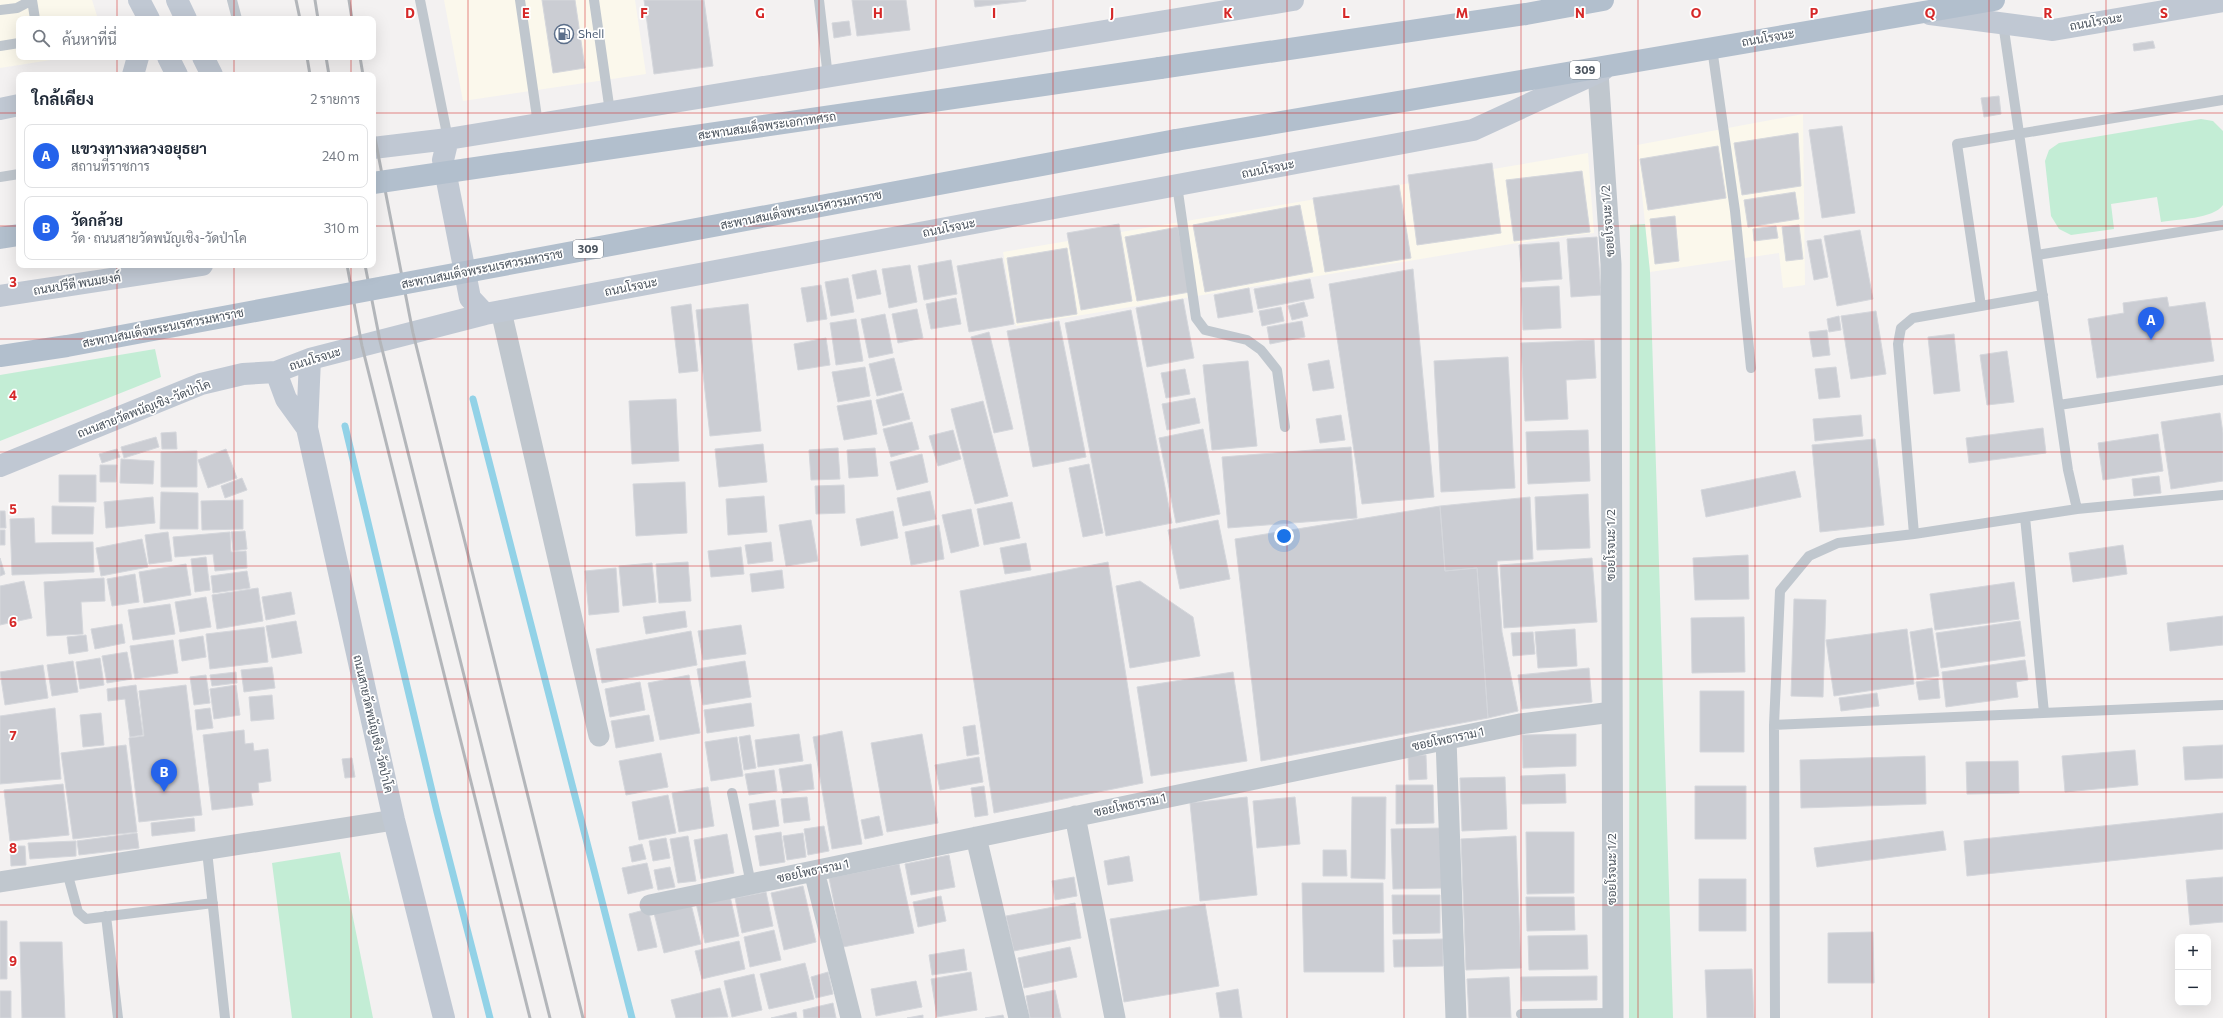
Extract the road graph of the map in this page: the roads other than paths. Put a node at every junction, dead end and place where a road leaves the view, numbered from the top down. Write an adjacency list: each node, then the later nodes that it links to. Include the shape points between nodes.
1 (32, 0): 14 (lane, via 17,8); 17 (lane)
2 (177, 0): 18 (main road)
3 (232, 0): 19 (lane)
4 (420, 0): 38 (lane)
5 (520, 0): 36 (lane)
6 (594, 0): 35 (lane)
7 (819, 0): 31 (lane)
8 (1293, 0): 13 (main road)
9 (1549, 0): 16 (main road)
10 (1603, 0): 16 (main road)
11 (1994, 0): 15 (main road, ถนนโรจนะ / 309)
12 (2223, 1): 20 (main road, ถนนโรจนะ, via 2053,30)
13 (1220, 6): 31 (main road)
14 (0, 10)
15 (1920, 12): 20 (main road, ถนนโรจนะ); 23 (main road, ถนนโรจนะ / 309)
16 (1526, 14): 43 (main road, สะพานสมเด็จพระเอกาทศรถ, bridge)
17 (35, 16)
18 (185, 16)
19 (236, 16)
20 (2003, 23): 37 (lane)
21 (16, 43): 22 (lane)
22 (0, 46)
23 (1712, 48): 27 (main road, ถนนโรจนะ / 309); 56 (lane, via 1735,211)
24 (137, 60): 28 (main road)
25 (170, 60): 29 (main road)
26 (204, 60): 30 (main road)
27 (1606, 69): 39 (main road, ถนนโรจนะ / 309); 44 (main road, ถนนโรจนะ, via 1473,130); 68 (street, ซอยโรจนะ 1/2, via 1611,264)
28 (134, 72)
29 (176, 72)
30 (210, 72)
31 (828, 77): 35 (main road)
32 (2223, 100): 37 (lane)
33 (16, 106): 34 (main road)
34 (0, 108)
35 (610, 112): 36 (main road)
36 (538, 124): 38 (main road)
37 (2020, 134): 48 (lane); 52 (lane, via 1957,144)
38 (448, 139): 40 (main road); 53 (main road, via 443,160 470,298)
39 (1176, 140): 54 (main road, สะพานสมเด็จพระนเรศวรมหาราช / 309, bridge, via 75,345)
40 (376, 148)
41 (16, 174): 42 (lane)
42 (0, 177)
43 (376, 183)
44 (1178, 185): 53 (main road, ถนนโรจนะ); 60 (lane, via 1196,318 1205,330 1247,340 1262,350 1277,370)
45 (2223, 226): 48 (lane)
46 (16, 235): 47 (main road)
47 (0, 238)
48 (2037, 255): 50 (lane)
49 (182, 268): 51 (main road, ถนนปรีดี พนมยงค์)
50 (2043, 295): 52 (lane); 59 (lane)
51 (0, 296)
52 (1981, 306): 66 (lane, via 1914,318 1901,328 1898,344)
53 (493, 313): 55 (main road, ถนนโรจนะ); 71 (street)
54 (0, 356)
55 (310, 359): 57 (main road, ถนนโรจนะ); 61 (main road, ถนนสายวัดพนัญเชิง-วัดป่าโค)
56 (1751, 368)
57 (276, 372): 61 (main road, ถนนสายวัดพนัญเชิง-วัดป่าโค, via 286,399); 62 (main road, ถนนสายวัดพนัญเชิง-วัดป่าโค, via 243,374 201,384)
58 (2223, 380): 59 (lane)
59 (2059, 406): 64 (lane, via 2068,470)
60 (1285, 427)
61 (306, 428): 75 (main road, ถนนสายวัดพนัญเชิง-วัดป่าโค)
62 (0, 466)
63 (2223, 495): 64 (lane)
64 (2077, 509): 65 (lane)
65 (2025, 517): 66 (lane); 69 (lane)
66 (1914, 534): 70 (lane, via 1838,544 1809,556 1780,591)
67 (2223, 705): 69 (lane)
68 (1612, 712): 72 (street, ซอยโพธาราม 1, via 1520,724); 86 (street, ซอยโรจนะ 1/2)
69 (2044, 713): 70 (lane)
70 (1774, 725): 94 (lane)
71 (599, 736)
72 (1446, 739): 74 (street, ซอยโพธาราม 1); 93 (street)
73 (732, 793): 81 (lane)
74 (1075, 816): 76 (street, ซอยโพธาราม 1); 92 (street)
75 (394, 820): 77 (street); 89 (main road, ถนนสายวัดพนัญเชิง-วัดป่าโค)
76 (976, 837): 78 (street, ซอยโพธาราม 1); 91 (street)
77 (207, 851): 79 (street); 82 (lane)
78 (814, 871): 81 (street, ซอยโพธาราม 1); 90 (street)
79 (68, 872): 80 (street); 84 (lane, via 78,912 86,919)
80 (0, 882)
81 (751, 884): 83 (street, ซอยโพธาราม 1)
82 (213, 903): 84 (lane); 88 (lane)
83 (650, 905)
84 (106, 916): 87 (lane)
85 (1521, 1014): 86 (lane)
86 (1613, 1015)
87 (118, 1018)
88 (225, 1018)
89 (444, 1018)
90 (852, 1018)
91 (1019, 1018)
92 (1115, 1018)
93 (1456, 1018)
94 (1775, 1018)

